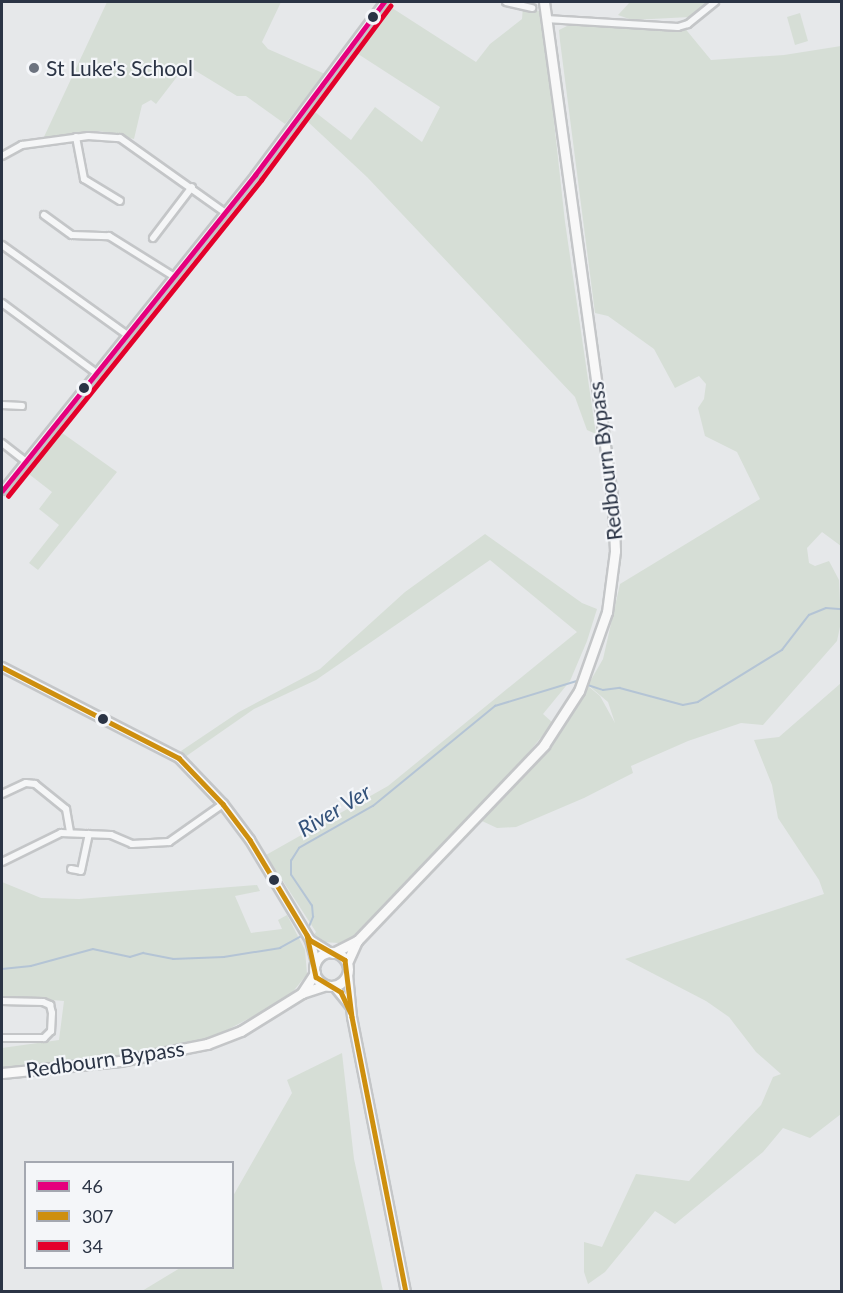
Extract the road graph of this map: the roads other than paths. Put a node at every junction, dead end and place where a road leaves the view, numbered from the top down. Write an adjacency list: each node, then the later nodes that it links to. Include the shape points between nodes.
1 (384, 2): 11 (street)
2 (506, 2): 5 (street)
3 (544, 2): 6 (main road, Redbourn Bypass)
4 (716, 2): 6 (street, via 678,27)
5 (532, 8)
6 (546, 19): 35 (main road, Redbourn Bypass, via 613,503 615,551 607,612 579,691 544,745)
7 (76, 137): 8 (street, via 22,145); 9 (street, via 113,136 128,140); 10 (street, via 84,178)
8 (2, 156)
9 (192, 187): 11 (street); 15 (street)
10 (120, 201)
11 (224, 212): 17 (street)
12 (44, 215): 13 (street)
13 (50, 221): 14 (street); 17 (street, via 72,235 109,236)
14 (45, 229)
15 (153, 238)
16 (2, 245): 19 (street)
17 (173, 276): 19 (street)
18 (2, 303): 20 (street)
19 (126, 334): 20 (street)
20 (95, 372): 24 (street)
21 (2, 405): 22 (street)
22 (22, 406)
23 (2, 444): 24 (street)
24 (25, 461): 25 (street)
25 (2, 491)
26 (2, 667): 29 (street, via 160,746 179,758)
27 (2, 785): 28 (street)
28 (3, 793): 30 (street, via 26,783 39,786 66,809)
29 (223, 804): 31 (street, via 170,842 132,844 111,835); 34 (street, via 250,840)
30 (70, 832): 31 (street); 32 (street, via 49,837)
31 (89, 834): 33 (street, via 81,871)
32 (2, 862)
33 (71, 869)
34 (306, 934): 36 (street); 38 (street)
35 (357, 941): 36 (main road, Redbourn Bypass); 37 (main road, Redbourn Bypass)
36 (332, 952): 37 (main road); 38 (main road, Redbourn Bypass)
37 (347, 963): 39 (main road)
38 (315, 968): 40 (main road); 41 (main road, Redbourn Bypass)
39 (348, 974): 40 (main road); 43 (street)
40 (330, 986): 41 (main road, Redbourn Bypass); 43 (street)
41 (302, 993): 45 (main road, Redbourn Bypass, via 260,1022 207,1044 120,1061)
42 (2, 1001): 44 (street, via 43,1002 50,1005 52,1013 51,1031 44,1038)
43 (350, 1006): 46 (street)
44 (2, 1038)
45 (2, 1072)
46 (406, 1292)

